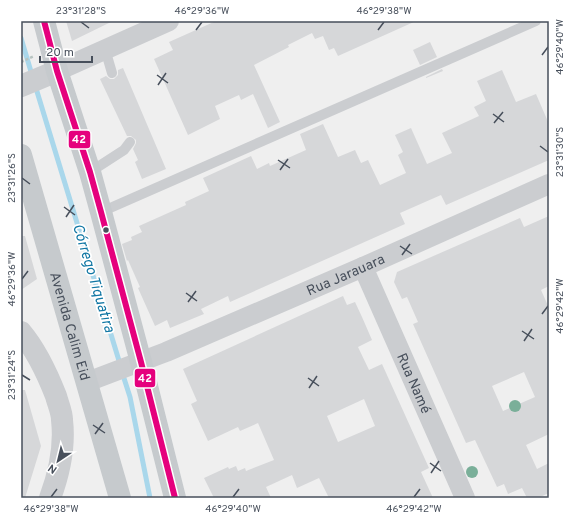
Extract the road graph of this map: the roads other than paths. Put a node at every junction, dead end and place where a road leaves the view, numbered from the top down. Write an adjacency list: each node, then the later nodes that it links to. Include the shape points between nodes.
1 (44, 21): 6 (main road)
2 (169, 21): 4 (street)
3 (536, 21): 12 (lane)
4 (106, 49): 5 (lane); 6 (street)
5 (112, 72)
6 (51, 74): 7 (street); 10 (main road)
7 (22, 86)
8 (130, 142): 10 (lane, via 124,150)
9 (21, 155): 16 (main road, Avenida Calim Eid)
10 (90, 172): 12 (main road)
11 (549, 184): 13 (street, Rua Jarauara)
12 (101, 212): 15 (main road)
13 (363, 267): 15 (street, Rua Jarauara); 20 (street, Rua Namé)
14 (21, 332): 17 (street, via 47,372 62,418 60,462)
15 (141, 362): 16 (street, Rua Jarauara); 19 (main road)
16 (87, 382): 18 (main road, Avenida Calim Eid)
17 (50, 498)
18 (120, 498)
19 (175, 498)
20 (466, 498)

